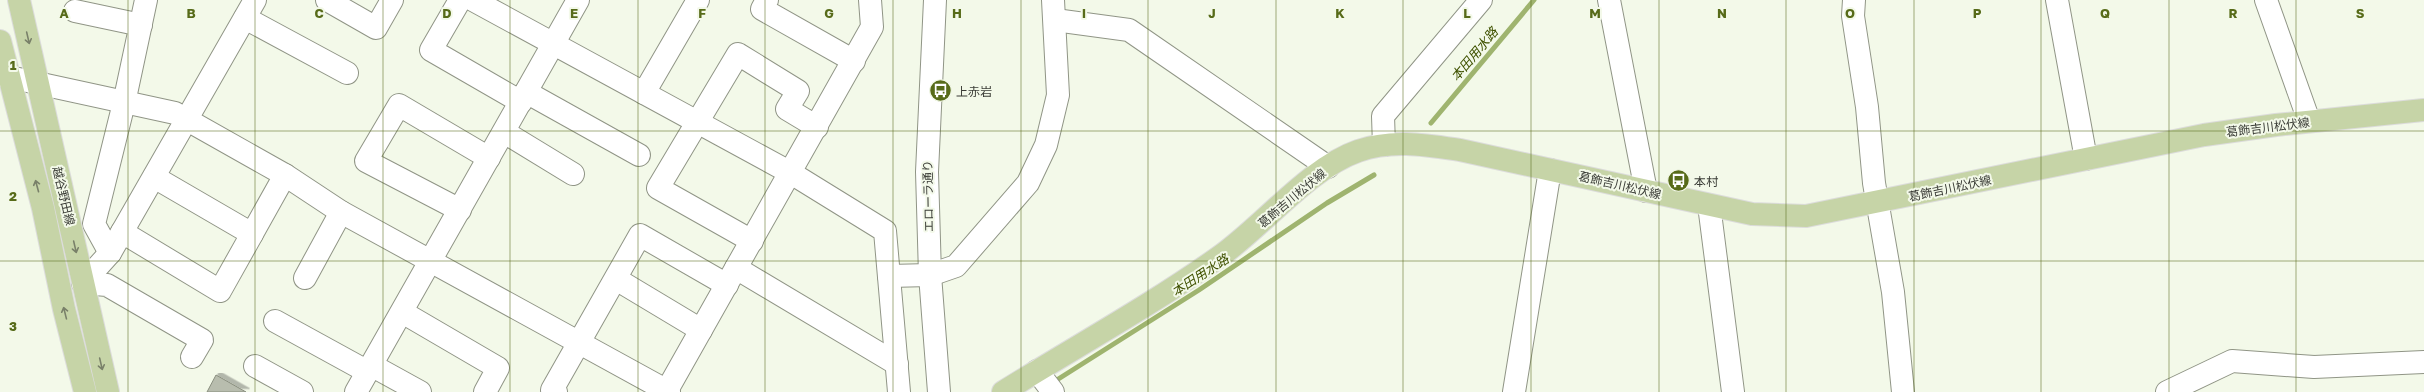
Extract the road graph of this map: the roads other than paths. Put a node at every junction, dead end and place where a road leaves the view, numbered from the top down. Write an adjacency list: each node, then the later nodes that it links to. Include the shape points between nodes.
1 (19, 0): 26 (main road, 越谷野田線, one-way to 26)
2 (146, 0): 20 (street)
3 (327, 0): 4 (street, via 376,28)
4 (392, 0)
5 (460, 0): 28 (street, via 431,50)
6 (473, 0): 22 (street)
7 (578, 0): 22 (street)
8 (698, 0): 27 (street)
9 (767, 0): 23 (street, via 762,9)
10 (870, 0): 23 (street, via 872,27)
11 (935, 0): 56 (street, エローラ通り, via 927,172)
12 (1481, 0): 36 (street, via 1383,116)
13 (1609, 0): 46 (street)
14 (1854, 0): 47 (street, via 1853,16)
15 (2057, 0): 39 (street)
16 (2266, 0): 32 (street)
17 (251, 5): 24 (street); 31 (street)
18 (1054, 10): 40 (street, via 1128,30); 56 (street, via 1058,95 1046,145 1028,183 956,266)
19 (76, 11): 20 (street)
20 (141, 25): 29 (street)
21 (0, 41): 25 (main road, 越谷野田線)
22 (553, 44): 27 (street); 28 (street)
23 (854, 61): 34 (street)
24 (347, 73)
25 (4, 76): 26 (street); 72 (main road, 越谷野田線, one-way to 25, via 64,309 43,208)
26 (38, 85): 29 (street); 61 (main road, 越谷野田線, one-way to 61)
27 (644, 93): 33 (street)
28 (524, 97): 35 (street); 37 (street)
29 (124, 103): 31 (street, via 175,113); 54 (street, via 94,224)
30 (2424, 110): 32 (main road, 葛飾吉川松伏線)
31 (186, 120): 44 (street); 45 (street)
32 (2309, 121): 39 (main road, 葛飾吉川松伏線, via 2204,135)
33 (697, 122): 34 (street, via 738,54 798,91 787,109); 42 (street); 53 (street, via 658,188)
34 (817, 127): 42 (street)
35 (504, 132): 38 (street); 43 (street)
36 (1384, 145): 40 (main road, 葛飾吉川松伏線, via 1357,151); 41 (main road, 葛飾吉川松伏線, via 1416,144)
37 (639, 155)
38 (489, 158): 49 (street); 49 (street, via 399,105 366,161)
39 (2086, 159): 47 (main road, 葛飾吉川松伏線)
40 (1328, 167): 71 (main road, 葛飾吉川松伏線, via 1218,257)
41 (1550, 170): 46 (main road, 葛飾吉川松伏線); 84 (street)
42 (791, 173): 53 (street); 57 (street, via 885,231)
43 (573, 174)
44 (285, 176): 50 (street); 52 (street)
45 (154, 177): 51 (street); 52 (street)
46 (1646, 191): 48 (main road, 葛飾吉川松伏線)
47 (1878, 203): 48 (main road, 葛飾吉川松伏線, via 1806,216 1752,214); 86 (street, via 1893,292)
48 (1709, 206): 85 (street)
49 (460, 210): 55 (street)
50 (342, 212): 55 (street); 59 (street)
51 (122, 232): 52 (street, via 220,291); 54 (street)
52 (252, 234)
53 (752, 241): 58 (street)
54 (110, 253): 61 (street)
55 (431, 261): 62 (street); 65 (street)
56 (930, 275): 57 (street); 81 (street, エローラ通り)
57 (889, 276): 68 (street)
58 (732, 277): 60 (street, via 640,235); 64 (street); 68 (street)
59 (305, 278)
60 (616, 279): 64 (street); 65 (street)
61 (83, 283): 66 (street, via 107,285 202,340); 73 (main road, 越谷野田線, one-way to 73)
62 (402, 312): 70 (street); 77 (street, via 498,368)
63 (275, 321): 70 (street)
64 (701, 330): 79 (street)
65 (579, 342): 78 (street, via 552,390); 79 (street)
66 (192, 357)
67 (2424, 362): 87 (street, via 2314,367 2232,361)
68 (897, 364): 80 (street)
69 (255, 366): 74 (street)
70 (369, 368): 75 (street); 76 (street)
71 (1037, 371): 82 (main road, 葛飾吉川松伏線); 83 (street)
72 (85, 392)
73 (108, 392)
74 (302, 392)
75 (356, 392)
76 (420, 392)
77 (486, 392)
78 (556, 392)
79 (667, 392)
80 (900, 392)
81 (939, 392)
82 (1003, 392)
83 (1053, 392)
84 (1514, 392)
85 (1733, 392)
86 (1903, 392)
87 (2167, 392)

